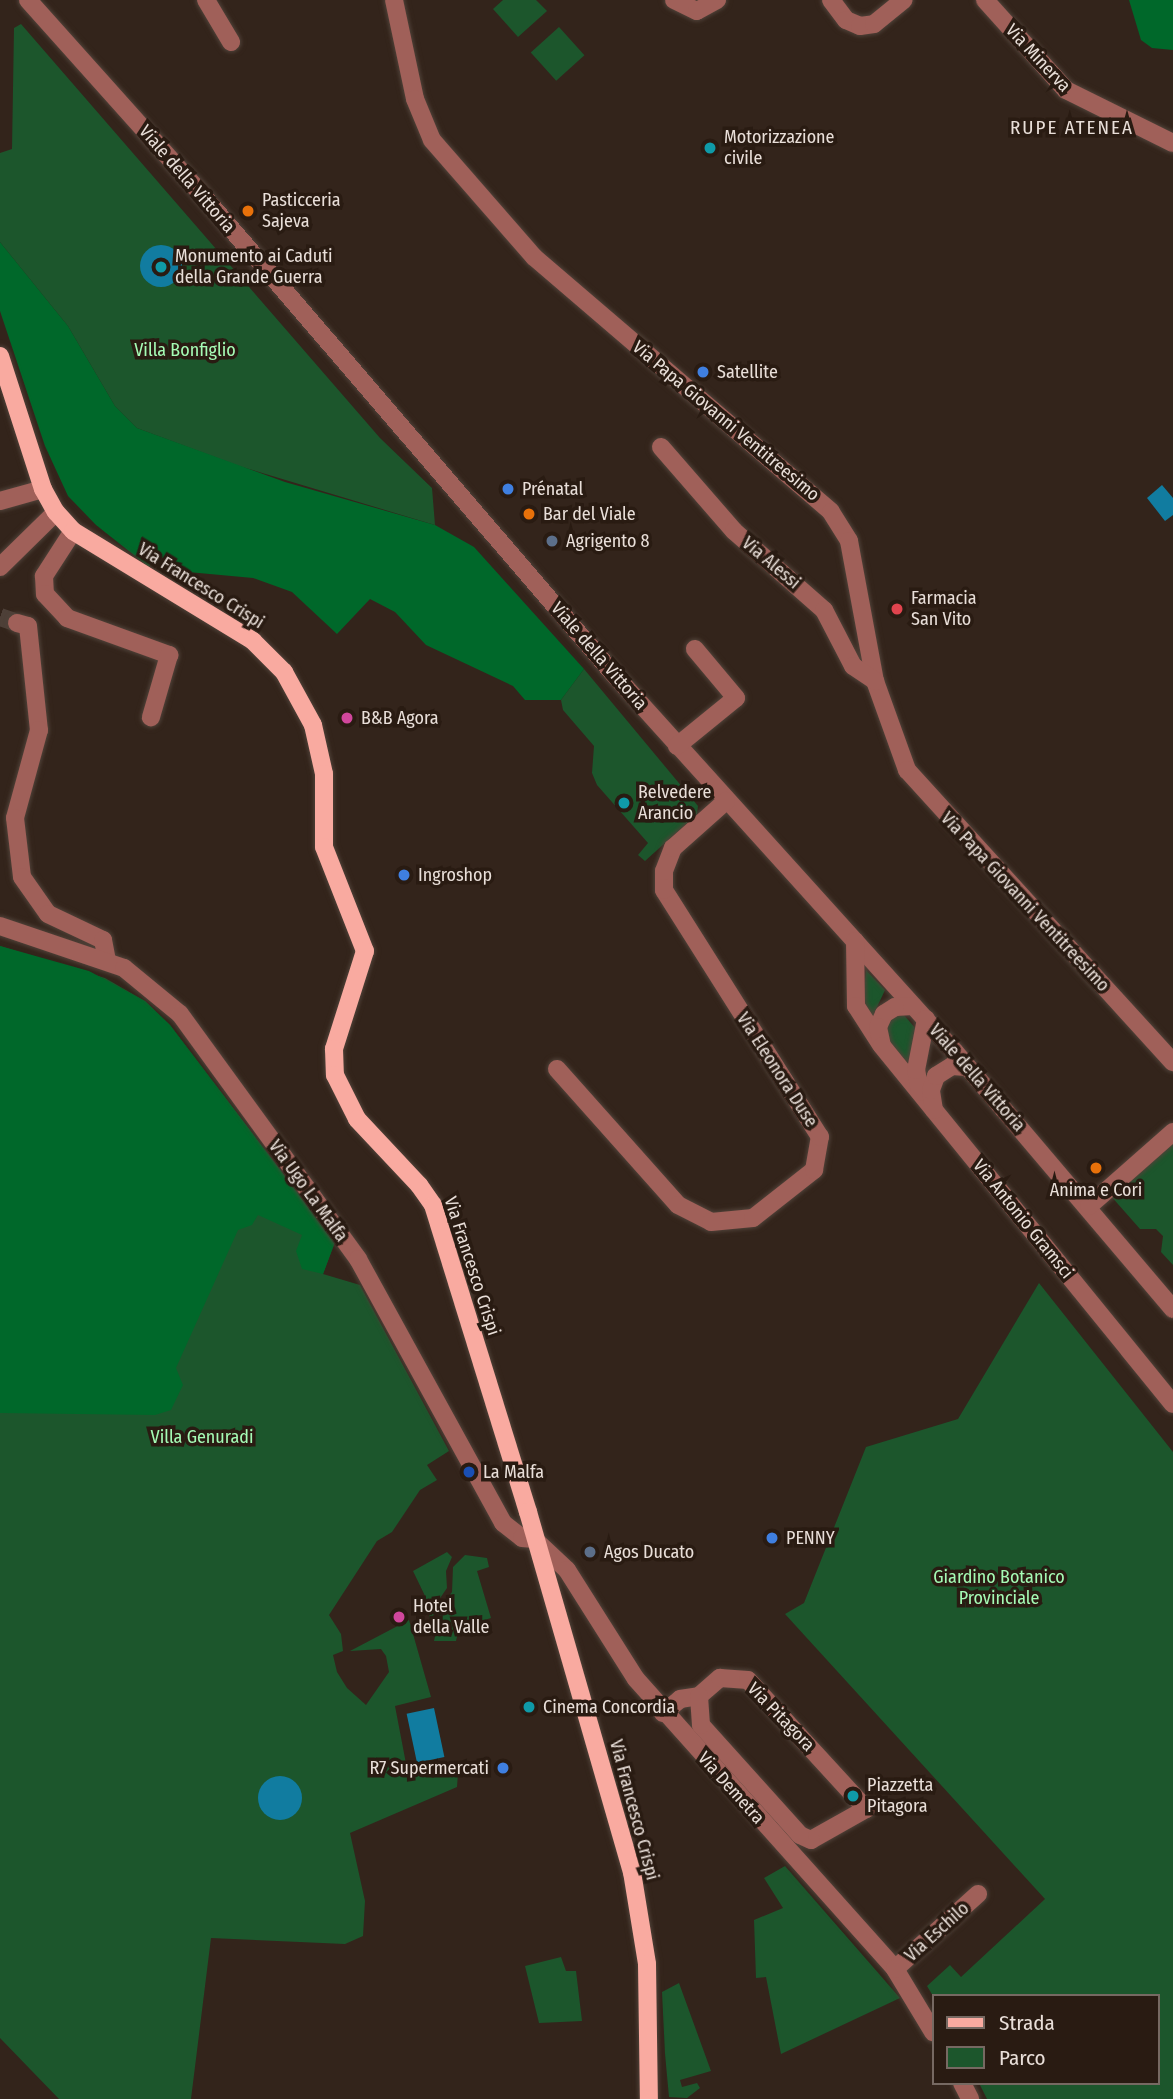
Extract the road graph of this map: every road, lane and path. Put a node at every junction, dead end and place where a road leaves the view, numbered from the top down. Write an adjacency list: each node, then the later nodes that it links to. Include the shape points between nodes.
1 (206, 0): 9 (street)
2 (394, 0): 20 (street, Via Papa Giovanni Ventitreesimo, via 425,126 478,196 534,257 831,512 853,556)
3 (674, 0): 4 (street, via 697,10)
4 (717, 0)
5 (831, 0): 6 (street, via 846,20 860,26 874,24)
6 (904, 0)
7 (985, 0): 10 (street, Via Minerva, via 1066,90)
8 (38, 4): 22 (street, Viale della Vittoria)
9 (231, 42)
10 (1173, 143)
11 (0, 356): 13 (main road, Via Francesco Crispi)
12 (661, 447): 20 (street, Via Alessi, via 734,531 824,610 853,666)
13 (43, 489): 14 (street); 15 (main road, Via Francesco Crispi)
14 (0, 501)
15 (55, 512): 16 (main road, Via Francesco Crispi); 17 (street)
16 (73, 531): 21 (street, via 44,576 45,594 67,618 169,655); 38 (main road, Via Francesco Crispi, via 253,641 284,672 307,709 323,766 324,846 365,951 334,1049 339,1090 357,1119 433,1205)
17 (0, 567)
18 (17, 623): 26 (street, via 28,626 39,730 15,818 19,867 38,905 59,922 103,940)
19 (695, 649): 22 (street, via 736,698)
20 (874, 681): 29 (street, Via Papa Giovanni Ventitreesimo, via 895,747 922,791)
21 (151, 717)
22 (677, 746): 23 (street, Viale della Vittoria)
23 (726, 801): 25 (street, Viale della Vittoria); 31 (street, Via Eleonora Duse, via 673,848 664,871 664,891 820,1137 814,1170 752,1218 711,1222 678,1205)
24 (0, 926): 26 (street, Via Ugo La Malfa)
25 (855, 941): 27 (street, Viale della Vittoria); 28 (street, Via Antonio Gramsci, via 856,1006)
26 (107, 960): 38 (street, Via Ugo La Malfa, via 149,984 180,1014 358,1259 503,1523 522,1538)
27 (920, 1013): 28 (street, via 894,1007 884,1014 878,1027); 30 (street, Viale della Vittoria); 32 (street, via 916,1070)
28 (882, 1046): 32 (street, Via Antonio Gramsci)
29 (1173, 1062)
30 (966, 1067): 33 (street, via 952,1066 936,1076 931,1090); 35 (street, Viale della Vittoria)
31 (557, 1069)
32 (921, 1094): 33 (street, Via Antonio Gramsci)
33 (934, 1110): 37 (street, Via Antonio Gramsci)
34 (1173, 1132): 35 (street)
35 (1089, 1206): 36 (street, Viale della Vittoria)
36 (1173, 1308)
37 (1173, 1404)
38 (534, 1539): 40 (street, Via Demetra, via 581,1586 636,1679); 44 (main road, Via Francesco Crispi, via 632,1871 647,1964)
39 (699, 1696): 39 (street, Via Pitagora, via 701,1725 800,1835 811,1840 866,1809 748,1680 720,1678); 40 (street, Via Pitagora, via 680,1699)
40 (663, 1713): 42 (street, Via Demetra)
41 (978, 1894): 42 (street, Via Eschilo)
42 (895, 1969): 43 (street, Via Demetra)
43 (932, 2030)
44 (649, 2099)

